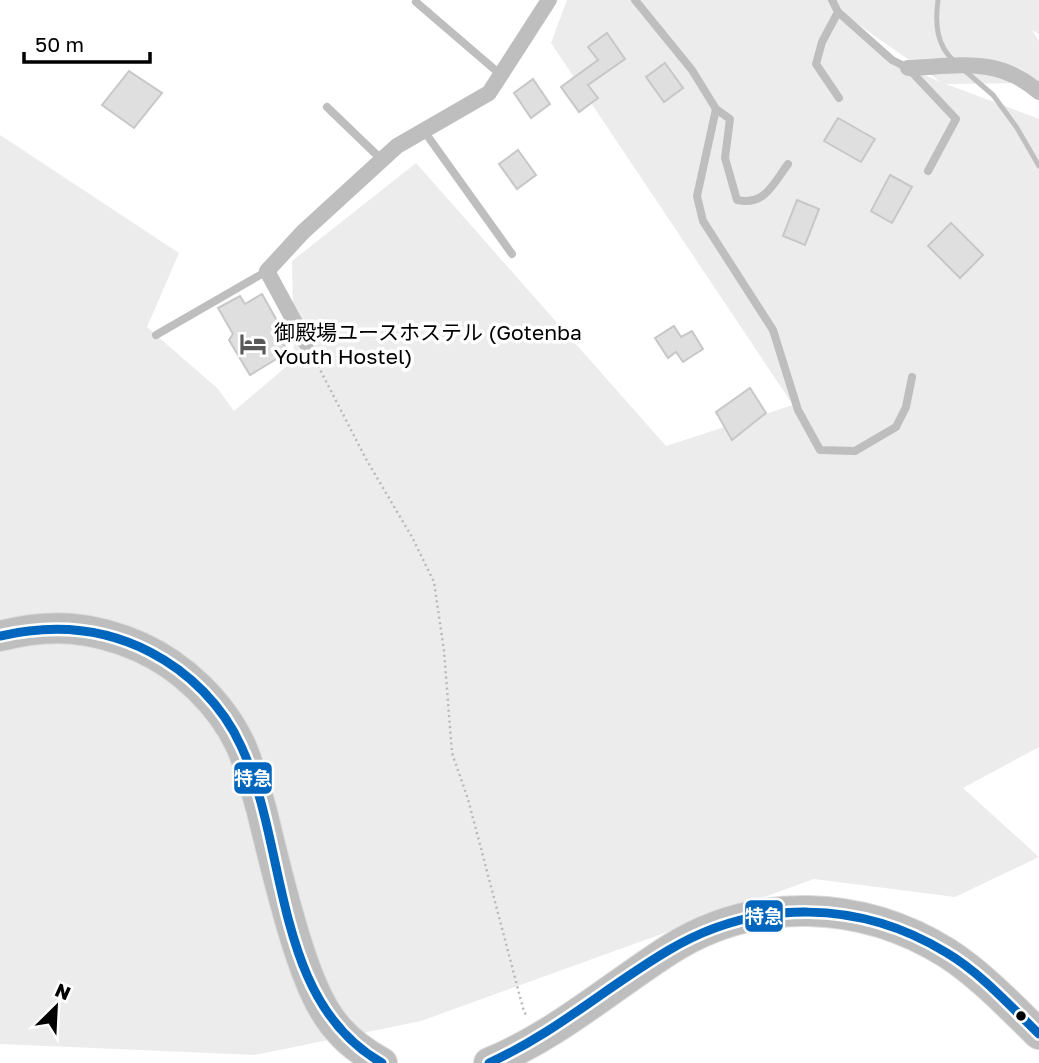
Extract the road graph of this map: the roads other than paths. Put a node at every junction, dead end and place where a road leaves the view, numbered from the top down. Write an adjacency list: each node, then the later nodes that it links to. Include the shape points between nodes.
1 (549, 0): 7 (street)
2 (635, 0): 11 (lane, via 692,70)
3 (832, 0): 5 (lane)
4 (416, 2): 7 (lane)
5 (838, 12): 6 (lane, via 892,60); 9 (lane, via 816,64)
6 (908, 68): 8 (street, via 988,65 1024,79); 15 (lane, via 957,119)
7 (500, 75): 12 (street, via 489,93)
8 (1039, 92)
9 (839, 98)
10 (327, 107): 13 (lane)
11 (716, 109): 14 (lane, via 730,119 725,158 737,200 749,202 764,196); 20 (lane, via 697,196 703,221 773,330 798,410 820,450 855,451 896,427)
12 (424, 131): 13 (street); 16 (lane)
13 (382, 160): 17 (street)
14 (788, 164)
15 (928, 171)
16 (512, 254)
17 (267, 271): 18 (lane); 19 (street)
18 (156, 335)
19 (306, 343)
20 (912, 377)
21 (0, 636): 23 (highway, via 55,626 123,639 180,670 204,693 241,745 296,942 321,1005 351,1043)
22 (1039, 1034): 24 (highway, via 978,976 917,937 855,915 780,911 708,929 672,948 541,1037)
23 (382, 1063)
24 (489, 1063)

